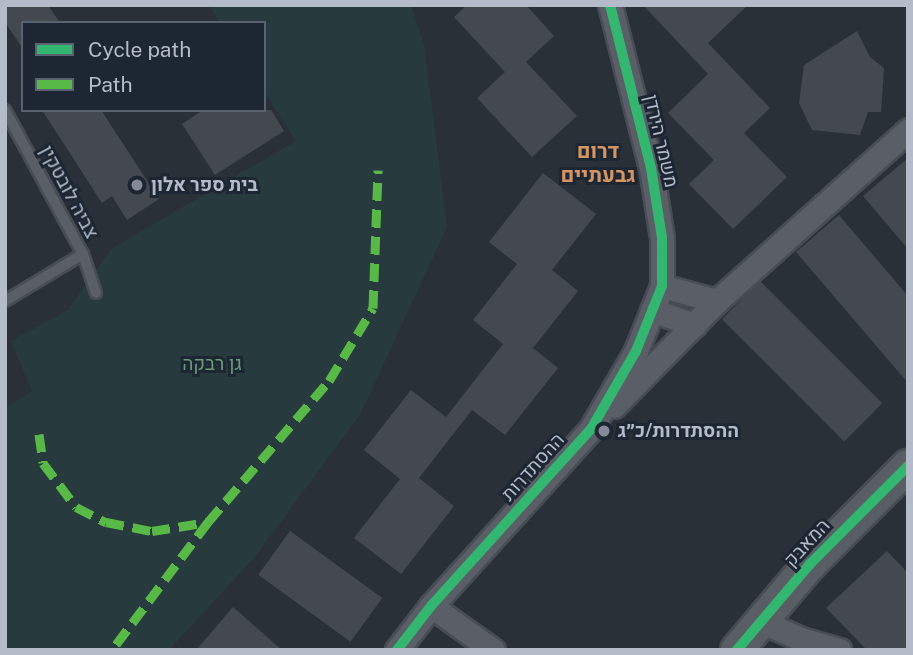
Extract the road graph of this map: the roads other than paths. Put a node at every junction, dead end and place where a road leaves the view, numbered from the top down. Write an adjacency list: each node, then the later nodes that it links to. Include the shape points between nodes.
1 (610, 5): 5 (street, משמר הירדן, via 651,168 662,238)
2 (5, 110): 4 (lane, צביה לובטקין)
3 (908, 130): 8 (street, ההסתדרות)
4 (83, 254): 6 (lane, צביה לובטקין); 7 (lane)
5 (662, 286): 8 (street); 9 (street, ההסתדרות)
6 (96, 293)
7 (5, 301)
8 (717, 301): 10 (street, ההסתדרות)
9 (652, 310): 10 (street); 11 (street, ההסתדרות, via 636,351)
10 (694, 325): 11 (street, ההסתדרות)
11 (591, 429): 13 (street, ההסתדרות)
12 (908, 466): 14 (street, המאבק)
13 (431, 606): 15 (street, ההסתדרות); 16 (street)
14 (760, 621): 17 (street, המאבק); 18 (street)
15 (397, 650)
16 (493, 650)
17 (737, 650)
18 (839, 650)

